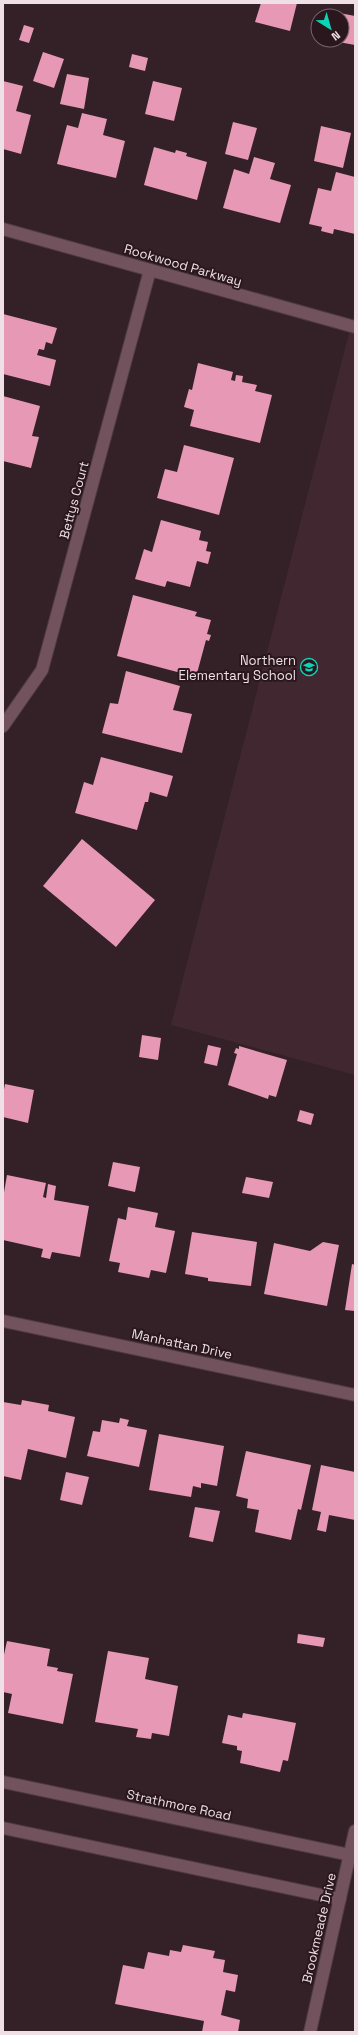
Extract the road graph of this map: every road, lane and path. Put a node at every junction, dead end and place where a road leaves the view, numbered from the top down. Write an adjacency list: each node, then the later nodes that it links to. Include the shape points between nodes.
1 (3, 229): 2 (street, Rookwood Parkway)
2 (150, 270): 3 (street, Rookwood Parkway); 4 (street, Bettys Court, via 42,670)
3 (355, 328)
4 (3, 726)
5 (3, 1321): 6 (street, Manhattan Drive)
6 (355, 1395)
7 (3, 1782): 10 (street, Strathmore Road)
8 (3, 1828): 11 (street)
9 (355, 1831): 10 (street, Brookmeade Drive)
10 (350, 1855): 11 (street, Brookmeade Drive)
11 (340, 1899): 12 (street, Brookmeade Drive)
12 (310, 2032)

